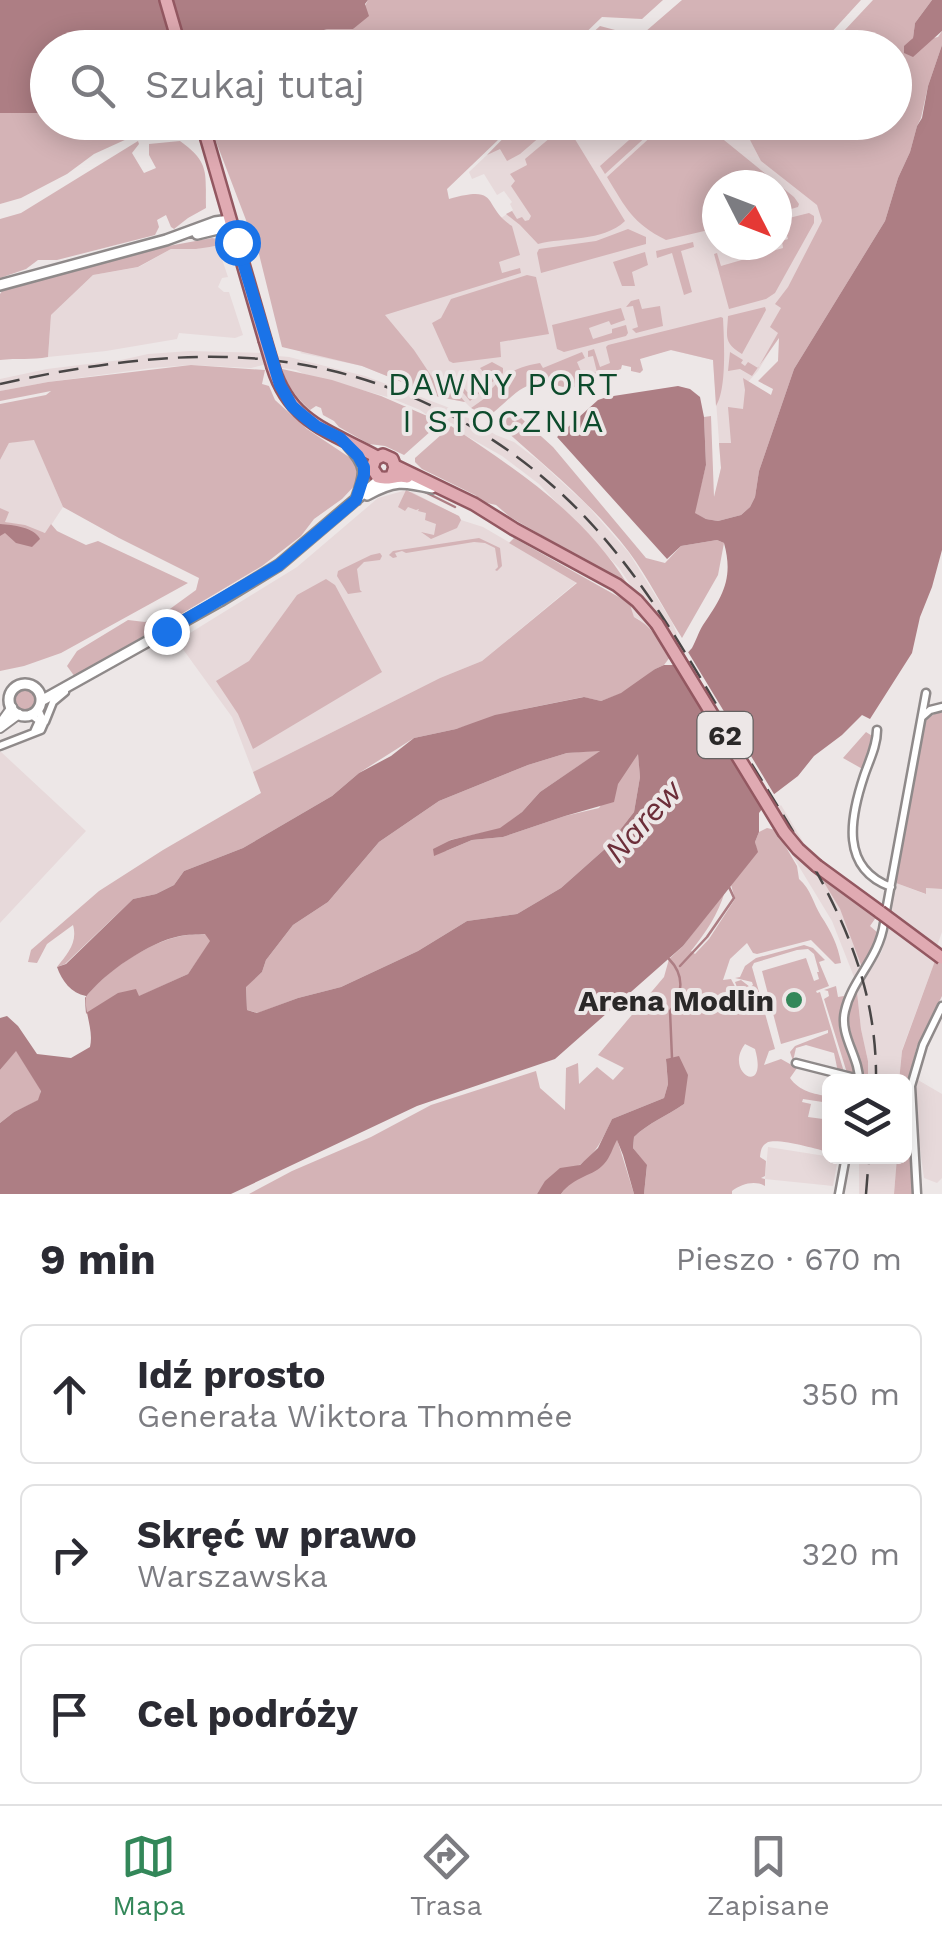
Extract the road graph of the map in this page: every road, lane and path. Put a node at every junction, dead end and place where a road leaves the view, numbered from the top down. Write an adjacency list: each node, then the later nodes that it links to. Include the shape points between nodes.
1 (166, 0): 2 (main road)
2 (175, 30)
3 (207, 140): 4 (main road, 62)
4 (224, 200): 5 (main road, 62); 6 (main road)
5 (230, 220): 6 (main road); 7 (main road, 62)
6 (213, 227): 7 (main road); 8 (main road)
7 (237, 242): 9 (main road, 62, bridge, via 280,385 292,406)
8 (0, 285)
9 (345, 441): 10 (main road, 62); 11 (main road, 62, via 390,452); 12 (main road, via 364,467)
10 (382, 469): 11 (main road, 62); 12 (main road)
11 (427, 484): 12 (main road, via 394,483); 24 (main road, 62, bridge, via 474,504 634,598 662,632 786,836)
12 (356, 500): 13 (main road, via 279,565)
13 (78, 682): 15 (main road); 18 (street, via 53,702)
14 (926, 694): 17 (street)
15 (21, 703): 15 (main road, via 27,684 13,690); 18 (street); 19 (street); 21 (street, via 39,721)
16 (942, 707): 17 (street)
17 (921, 718): 23 (street)
18 (44, 723): 21 (street)
19 (0, 726)
20 (877, 730): 23 (street, via 852,845 872,878)
21 (31, 734): 22 (street)
22 (0, 746)
23 (890, 886): 24 (street)
24 (883, 915): 25 (main road, 62, bridge); 29 (street, via 879,946 844,1017)
25 (942, 958)
26 (942, 1006): 32 (street, via 911,1086)
27 (796, 1063): 28 (street)
28 (837, 1074)
29 (858, 1074)
30 (845, 1164): 31 (street)
31 (839, 1194)
32 (917, 1194)

